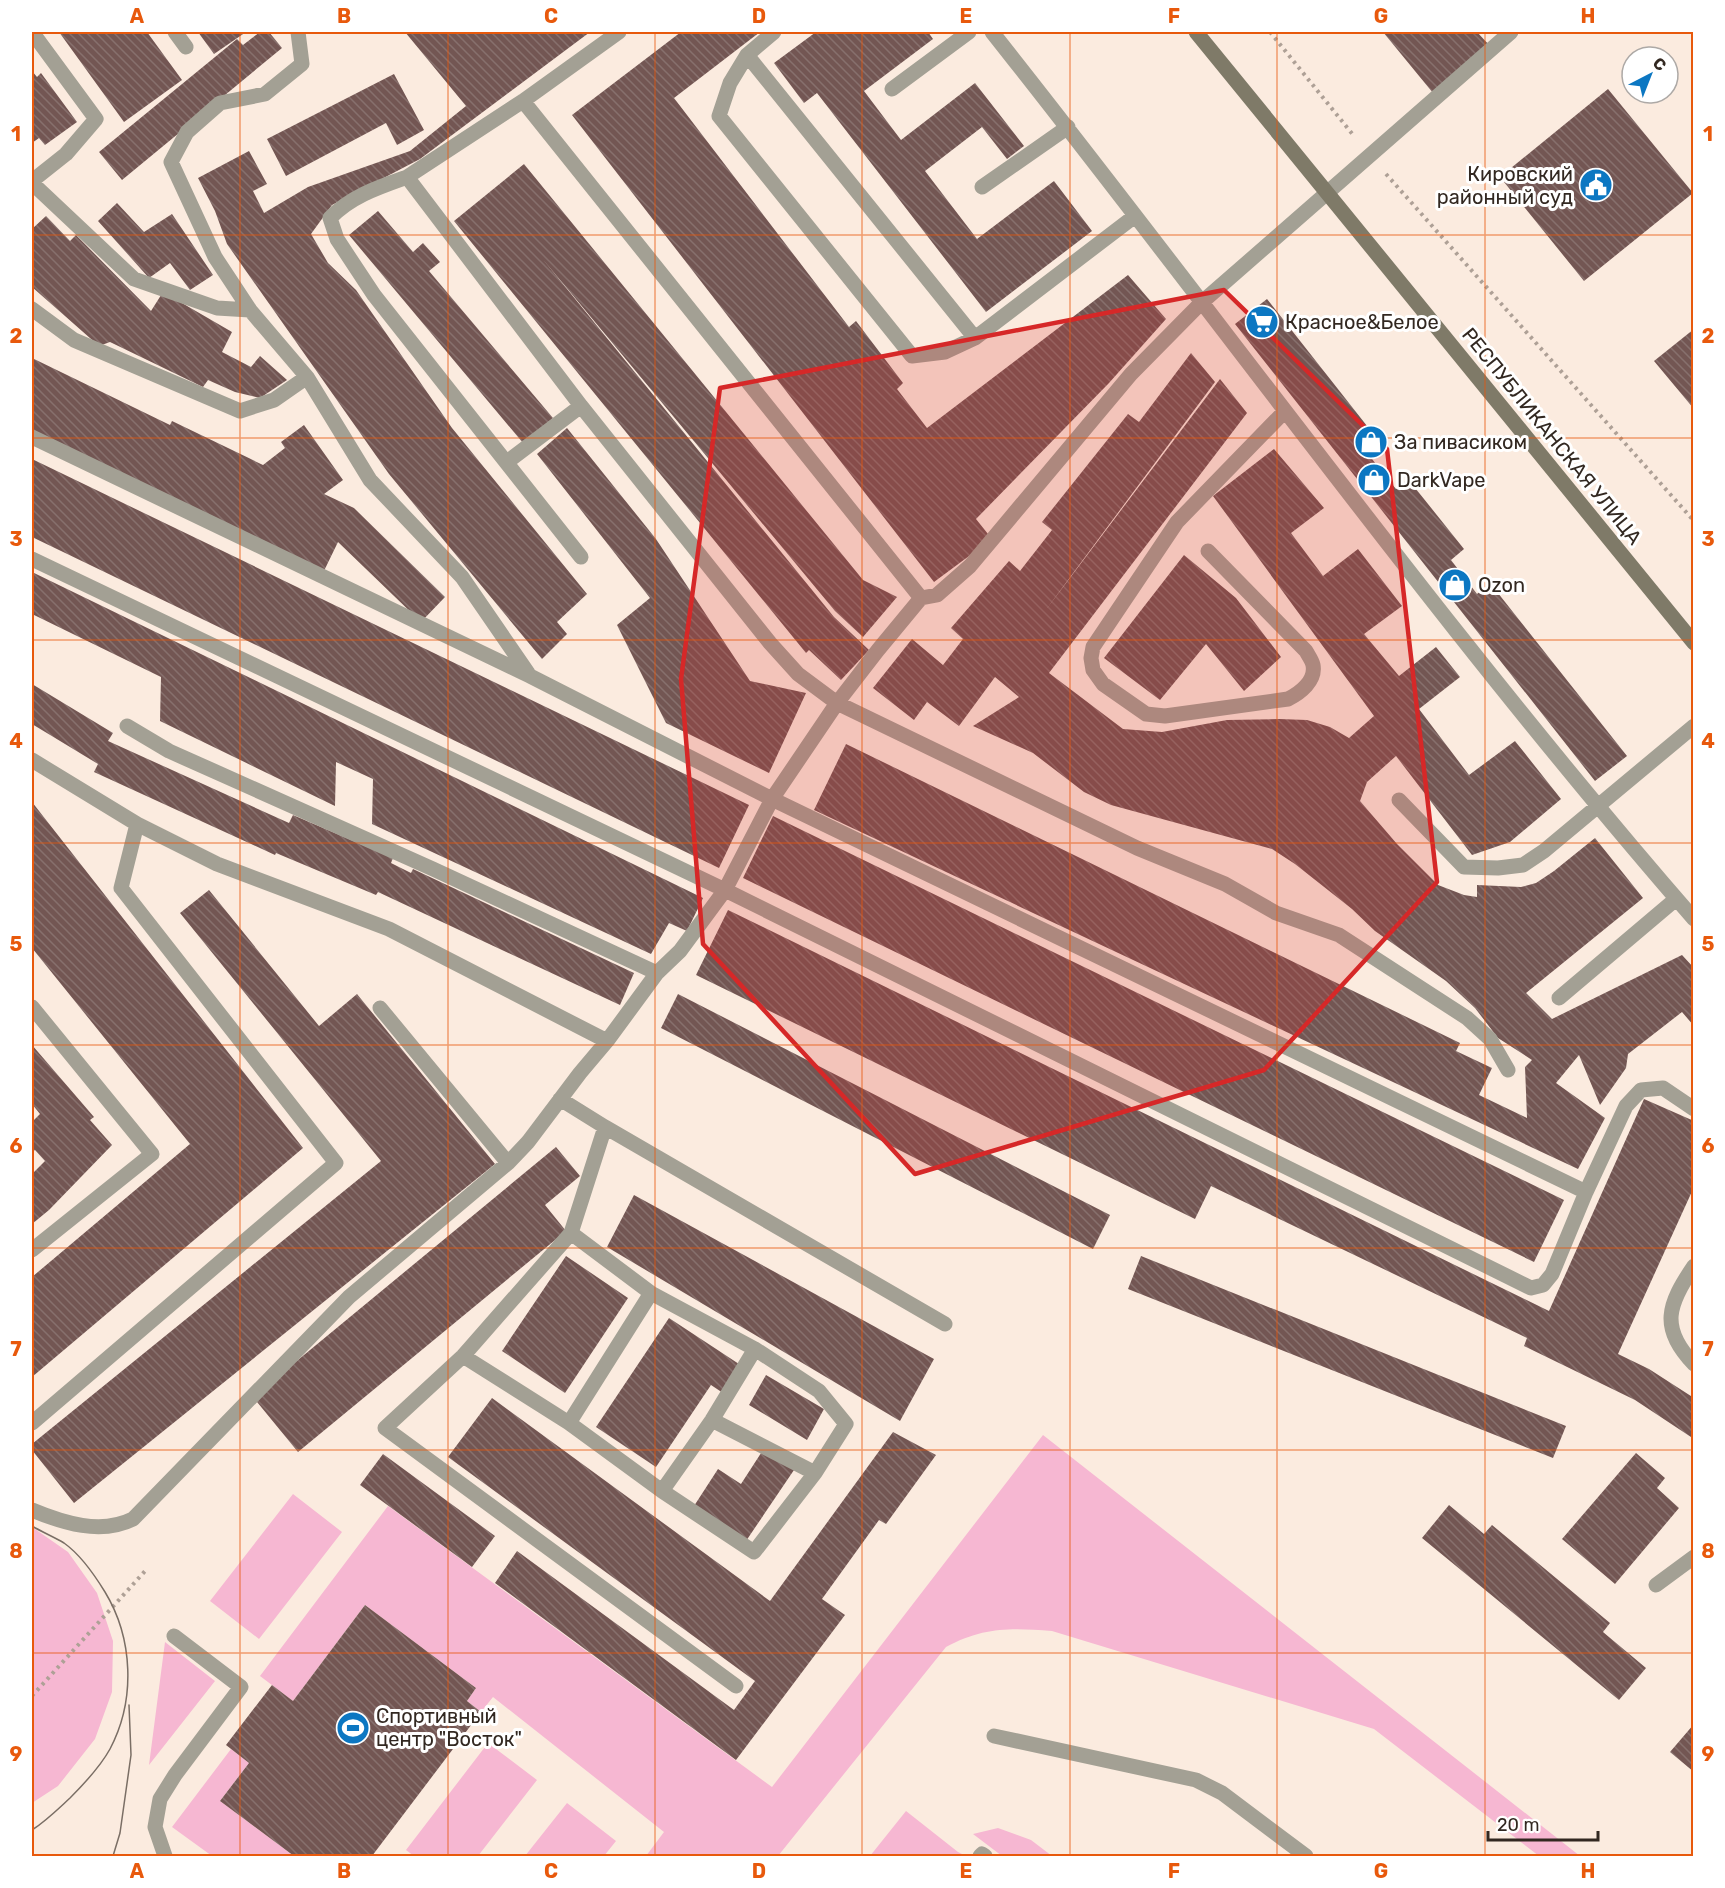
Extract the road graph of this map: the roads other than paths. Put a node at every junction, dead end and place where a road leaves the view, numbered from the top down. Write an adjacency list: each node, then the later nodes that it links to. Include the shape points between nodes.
1 (32, 32): 16 (lane, via 96,119 66,154)
2 (175, 32): 10 (lane)
3 (298, 32): 22 (lane, via 302,64 265,94 220,103 187,132 171,162 215,257)
4 (618, 32): 13 (lane)
5 (774, 32): 11 (lane)
6 (969, 32): 12 (lane)
7 (992, 32): 14 (lane)
8 (1196, 32): 18 (main road, РЕСПУБЛИКАНСКАЯ УЛИЦА)
9 (1511, 32): 18 (lane)
10 (186, 47)
11 (747, 55): 23 (lane); 23 (lane, via 730,83 719,116 912,356 945,352)
12 (892, 89)
13 (523, 101): 15 (lane); 32 (lane)
14 (1068, 127): 17 (lane); 19 (lane)
15 (406, 177): 25 (lane); 28 (lane, via 342,206 330,218 337,239 374,295)
16 (32, 182): 22 (lane, via 134,279 217,308)
17 (982, 187)
18 (1327, 192): 20 (lane); 33 (main road, РЕСПУБЛИКАНСКАЯ УЛИЦА)
19 (1135, 216): 20 (lane); 23 (lane)
20 (1201, 303): 26 (lane); 32 (lane, via 1131,374 970,566 937,594)
21 (32, 309): 24 (lane, via 74,340 240,411 274,400)
22 (250, 310): 24 (lane)
23 (975, 338)
24 (307, 377): 34 (lane, via 370,480 462,577)
25 (581, 406): 28 (lane); 35 (lane, via 770,643 798,674)
26 (1284, 412): 29 (lane, via 1177,522 1093,647 1091,664 1098,679 1146,714 1165,716 1288,699 1299,694 1312,676 1313,665 1306,651); 41 (lane)
27 (32, 436): 34 (lane)
28 (507, 462): 30 (lane)
29 (1208, 551)
30 (581, 557)
31 (32, 559): 43 (lane)
32 (921, 598): 35 (lane)
33 (1694, 643)
34 (530, 676): 39 (lane)
35 (837, 703): 39 (lane); 51 (lane, via 1137,848 1225,884 1276,913 1339,935 1467,1018 1490,1039)
36 (127, 726): 46 (lane, via 169,751)
37 (1694, 726): 41 (lane)
38 (32, 760): 42 (lane)
39 (772, 799): 43 (lane); 56 (lane)
40 (1399, 800): 41 (lane, via 1464,867 1523,865)
41 (1596, 806): 44 (lane)
42 (137, 824): 50 (lane, via 217,864 389,929); 66 (lane, via 121,888 336,1163)
43 (725, 890): 46 (lane, via 680,951); 56 (lane, via 1531,1288 1543,1285 1552,1274)
44 (1676, 899): 45 (lane); 47 (lane)
45 (1694, 919)
46 (657, 973): 50 (lane)
47 (1559, 998)
48 (32, 1007): 58 (lane, via 152,1154)
49 (380, 1008): 55 (lane)
50 (607, 1041): 52 (lane)
51 (1508, 1070)
52 (560, 1099): 54 (lane); 55 (lane)
53 (1694, 1108): 56 (lane, via 1663,1088 1641,1090 1626,1106)
54 (605, 1127): 57 (lane); 61 (lane)
55 (508, 1163): 70 (lane, via 349,1297 133,1519 122,1525 91,1527)
56 (1586, 1192)
57 (571, 1233): 60 (lane); 63 (lane)
58 (32, 1250)
59 (1694, 1266): 64 (lane, via 1671,1311 1671,1334)
60 (651, 1293): 62 (lane); 67 (lane)
61 (945, 1324)
62 (755, 1349): 65 (lane); 68 (lane, via 819,1391 846,1424)
63 (464, 1356): 67 (lane); 74 (lane, via 386,1428)
64 (1694, 1364)
65 (712, 1420): 68 (lane); 69 (lane)
66 (32, 1423)
67 (569, 1423): 69 (lane)
68 (815, 1473): 69 (lane, via 754,1552)
69 (662, 1491)
70 (32, 1510)
71 (1694, 1557): 72 (lane)
72 (1656, 1584)
73 (174, 1636): 76 (lane, via 241,1687 160,1799 155,1827)
74 (736, 1686)
75 (994, 1736): 79 (lane, via 1196,1780 1222,1793)
76 (165, 1857)
77 (980, 1857): 78 (lane)
78 (985, 1857)
79 (1306, 1857)

